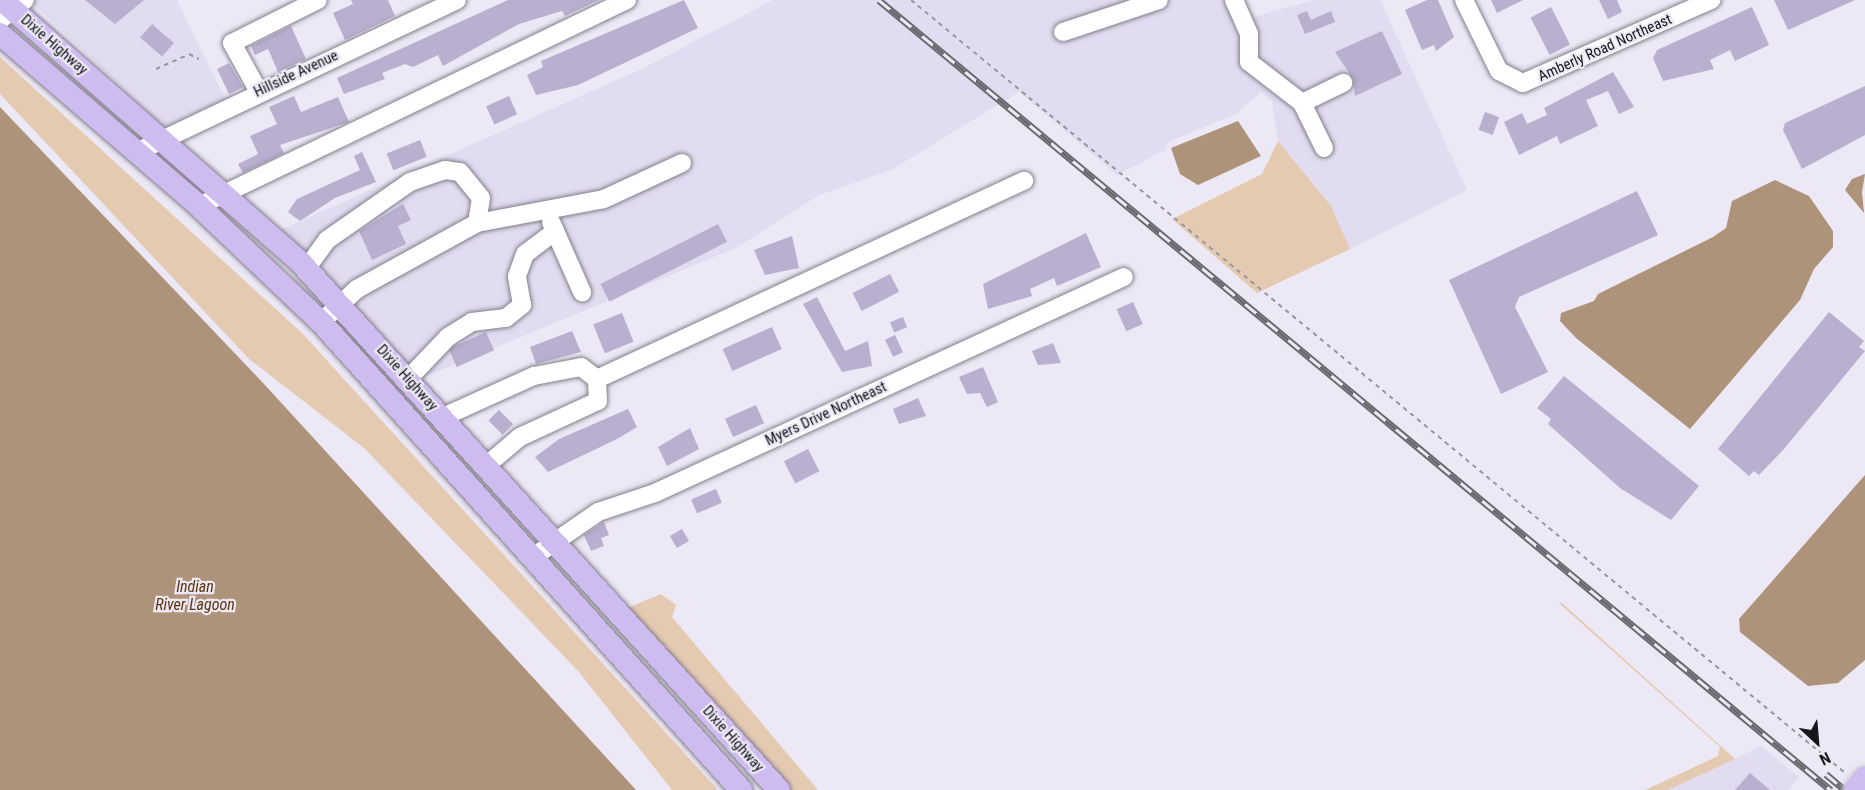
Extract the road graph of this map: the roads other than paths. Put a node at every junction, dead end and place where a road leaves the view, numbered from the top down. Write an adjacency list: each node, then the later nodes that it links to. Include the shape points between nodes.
1 (318, 0): 12 (street, via 232,43)
2 (458, 0): 12 (street, Hillside Avenue)
3 (627, 0): 19 (street)
4 (1158, 0): 9 (street)
5 (1234, 0): 13 (street, via 1249,34 1249,62)
6 (1464, 0): 7 (street, Amberly Road Northeast, via 1499,71 1510,80 1532,81)
7 (1711, 0)
8 (9, 7): 14 (main road, Dixie Highway)
9 (1063, 32)
10 (0, 34): 16 (main road, Dixie Highway)
11 (1343, 83): 13 (street)
12 (259, 92): 14 (street, Hillside Avenue)
13 (1302, 103): 15 (street)
14 (162, 139): 16 (street, Hillside Avenue); 19 (main road, Dixie Highway)
15 (1324, 148)
16 (137, 152): 20 (main road, Dixie Highway)
17 (682, 163): 21 (street, via 604,199)
18 (1024, 180): 30 (street)
19 (224, 193): 20 (street); 24 (main road, Dixie Highway)
20 (199, 206): 28 (main road, Dixie Highway)
21 (545, 208): 22 (street); 23 (street)
22 (477, 223): 24 (street, via 482,212 477,189 460,172 445,170 410,182 363,211 327,240); 27 (street)
23 (555, 231): 26 (street); 29 (street, via 525,254 517,276 522,305 506,318 472,322 448,336)
24 (306, 269): 27 (main road, Dixie Highway)
25 (1124, 277): 33 (street, Myers Drive Northeast, via 655,493 598,512)
26 (582, 292)
27 (339, 303): 28 (street); 29 (main road, Dixie Highway)
28 (321, 322): 34 (main road, Dixie Highway)
29 (408, 379): 31 (main road, Dixie Highway)
30 (597, 379): 31 (street, via 581,367 534,376); 32 (street, via 598,401 520,437)
31 (443, 417): 32 (main road, Dixie Highway)
32 (487, 465): 33 (main road, Dixie Highway)
33 (553, 539): 34 (street, Myers Drive Northeast); 36 (main road, Dixie Highway)
34 (533, 556): 35 (main road, Dixie Highway)
35 (741, 790)
36 (779, 790)

